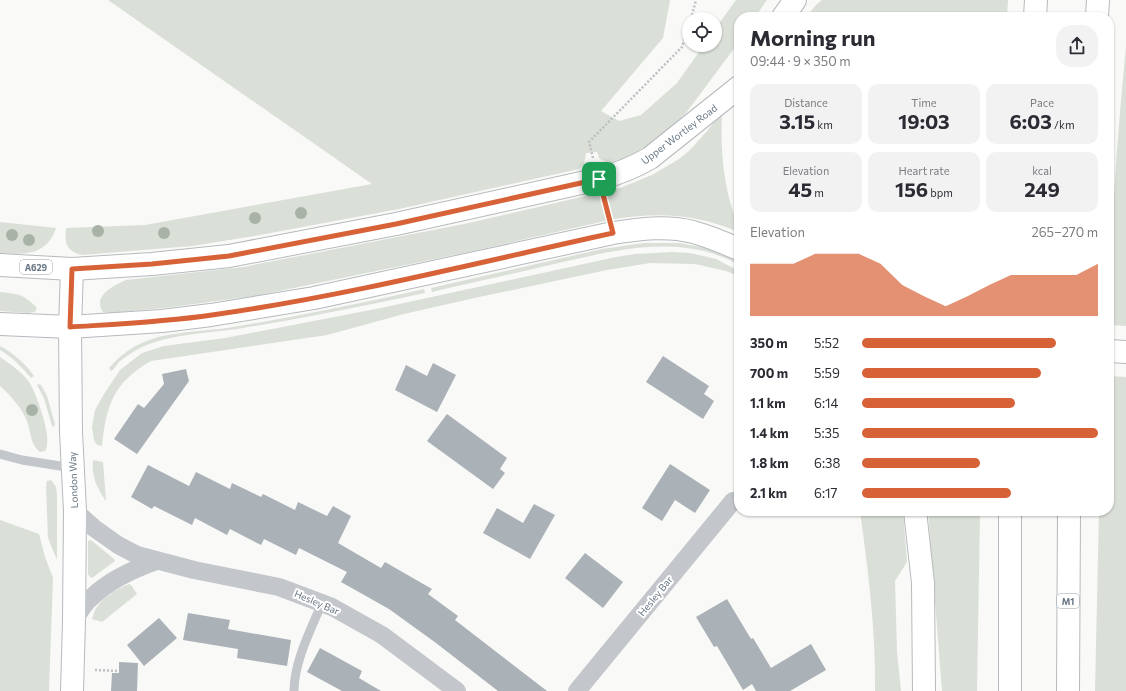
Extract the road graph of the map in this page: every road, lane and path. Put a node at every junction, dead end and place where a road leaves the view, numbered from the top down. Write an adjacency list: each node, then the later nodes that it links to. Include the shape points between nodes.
1 (696, 0): 5 (path)
2 (795, 0): 6 (main road)
3 (1036, 0): 7 (main road)
4 (1098, 0): 8 (main road)
5 (693, 12)
6 (787, 12)
7 (1035, 12)
8 (1097, 12)
9 (682, 47): 11 (path, via 589,142)
10 (734, 91): 11 (main road, Upper Wortley Road / A629, via 650,158 622,172)
11 (599, 179): 12 (path); 15 (main road, Upper Wortley Road / A629, via 396,224 229,256)
12 (613, 233): 13 (main road, via 666,228 691,232); 17 (main road, via 261,308 162,322)
13 (734, 247)
14 (0, 265): 15 (main road, Upper Wortley Road / A629)
15 (72, 269): 17 (main road, London Way)
16 (0, 324): 17 (main road)
17 (70, 327): 21 (main road, London Way)
18 (1114, 351): 19 (main road)
19 (1126, 352)
20 (0, 454): 21 (lane)
21 (73, 468): 23 (main road, London Way)
22 (733, 501): 33 (street, Hesley Bar)
23 (74, 511): 27 (street, Hesley Bar, via 118,545); 29 (main road, London Way)
24 (916, 516): 34 (main road, via 923,583)
25 (1010, 516): 35 (main road)
26 (1070, 516): 36 (main road, M1)
27 (156, 561): 28 (street, Hesley Bar, via 279,587); 29 (street, via 140,566 110,582 92,596)
28 (322, 603): 31 (lane, via 303,652); 32 (street, Hesley Bar, via 382,635)
29 (74, 621): 30 (main road, London Way)
30 (72, 691)
31 (294, 691)
32 (457, 691)
33 (578, 691)
34 (924, 691)
35 (1010, 691)
36 (1068, 691)

